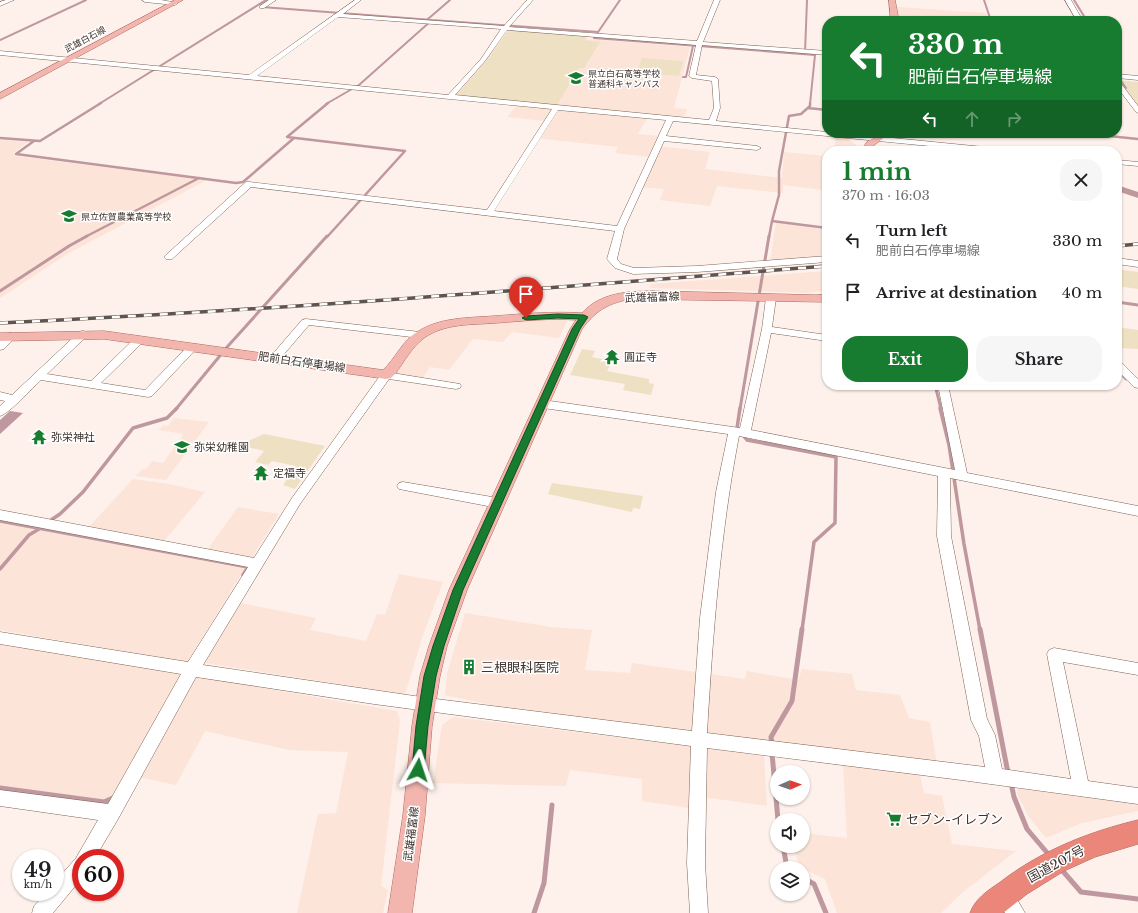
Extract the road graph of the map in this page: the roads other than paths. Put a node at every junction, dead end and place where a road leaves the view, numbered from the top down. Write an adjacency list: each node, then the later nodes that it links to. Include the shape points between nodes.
1 (11, 0): 10 (street)
2 (145, 0): 9 (street)
3 (273, 0): 11 (street)
4 (358, 0): 12 (street)
5 (530, 0): 15 (street)
6 (717, 0): 16 (street)
7 (892, 0): 13 (main road)
8 (1068, 0): 14 (street)
9 (178, 1): 19 (main road, 武雄白石線)
10 (0, 4)
11 (263, 6)
12 (340, 13): 15 (street); 21 (street)
13 (894, 16)
14 (1077, 16)
15 (506, 26): 16 (street); 25 (street, via 482,60)
16 (699, 45): 18 (street); 29 (street, via 692,76 715,79 717,108)
17 (0, 53): 19 (street)
18 (822, 53)
19 (68, 59): 21 (street); 24 (main road, 武雄白石線)
20 (1122, 76): 22 (street)
21 (250, 78): 25 (street)
22 (1138, 78)
23 (1122, 89): 27 (street)
24 (0, 96)
25 (449, 98): 26 (street)
26 (556, 108): 28 (street); 42 (street)
27 (1138, 111)
28 (670, 119): 29 (street); 32 (street)
29 (712, 123): 31 (street)
30 (822, 134): 31 (street, via 786,130)
31 (730, 135): 32 (street); 39 (street)
32 (661, 138): 43 (street)
33 (867, 138): 34 (street)
34 (877, 139): 35 (street); 36 (main road)
35 (912, 142): 37 (street); 38 (street)
36 (868, 146)
37 (911, 146)
38 (953, 146)
39 (757, 148)
40 (1122, 162): 41 (street)
41 (1138, 164)
42 (489, 213): 43 (street); 44 (street, via 249,184)
43 (620, 229): 45 (street, via 612,259 618,266 627,270 697,270)
44 (169, 257)
45 (822, 259)
46 (1122, 262): 47 (street)
47 (1138, 264)
48 (764, 298): 49 (main road, 武雄福富線); 50 (main road, 武雄福富線, via 634,296 604,302); 51 (street)
49 (822, 298)
50 (584, 317): 53 (main road, via 558,316 457,323 434,328); 69 (main road, 武雄福富線, via 576,329)
51 (767, 329): 55 (street); 71 (street)
52 (84, 334): 54 (main road, 肥前白石停車場線); 56 (main road, 肥前白石停車場線); 62 (street)
53 (420, 335): 59 (street, via 306,322); 61 (main road)
54 (6, 337): 57 (street)
55 (822, 337)
56 (139, 340): 58 (main road, 肥前白石停車場線); 64 (street)
57 (0, 347)
58 (193, 347): 59 (main road, 肥前白石停車場線); 64 (street, via 148,394)
59 (275, 358): 61 (main road, 肥前白石停車場線)
60 (1122, 370): 63 (street)
61 (386, 375): 65 (street); 77 (street, via 296,501)
62 (38, 376): 64 (street); 68 (street)
63 (1130, 380)
64 (93, 385)
65 (456, 386)
66 (944, 390): 72 (street)
67 (0, 396): 68 (street)
68 (15, 399): 70 (street)
69 (543, 404): 71 (street); 74 (main road, 武雄福富線)
70 (0, 412)
71 (740, 433): 72 (street); 82 (street, via 722,492 707,618)
72 (953, 475): 75 (street); 83 (street, via 944,536 979,720)
73 (403, 486): 74 (street)
74 (498, 503): 81 (main road, 武雄福富線, via 458,590 438,646)
75 (1138, 512)
76 (0, 515): 77 (street)
77 (257, 564): 79 (street)
78 (0, 638): 79 (street)
79 (188, 669): 81 (street); 87 (street)
80 (1138, 669): 84 (street, via 1054,654)
81 (425, 705): 82 (street); 93 (main road, 武雄福富線, via 414,815)
82 (699, 740): 83 (street); 94 (street, via 696,863)
83 (1004, 777): 84 (street)
84 (1081, 788): 85 (street)
85 (1138, 796)
86 (0, 798): 87 (street)
87 (112, 813): 89 (street)
88 (1138, 832): 91 (highway, 国道207号, via 1109,839 1055,861)
89 (90, 849)
90 (72, 876): 92 (street)
91 (1010, 903): 95 (highway, 国道207号)
92 (41, 913)
93 (400, 913)
94 (699, 913)
95 (983, 913)

